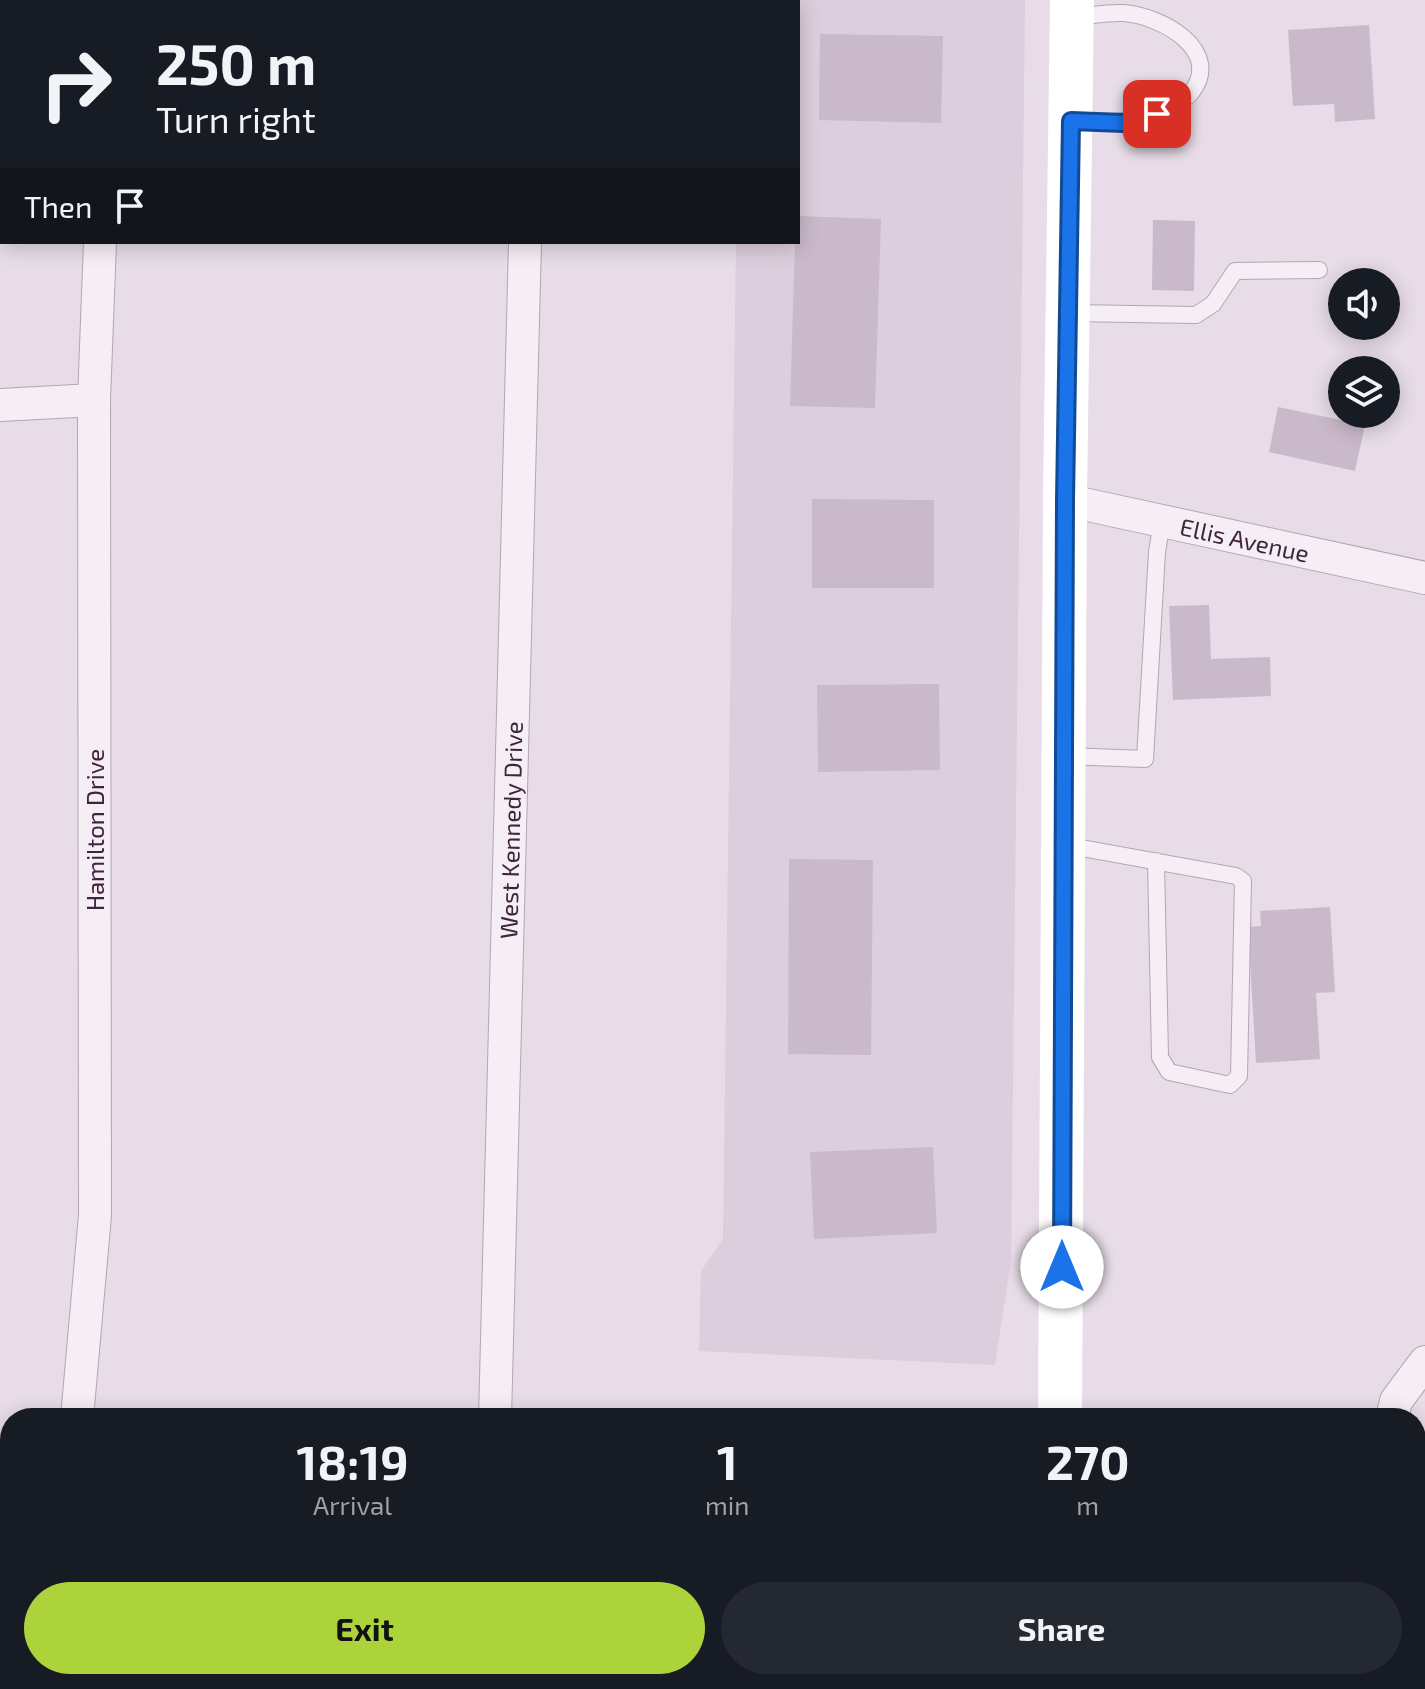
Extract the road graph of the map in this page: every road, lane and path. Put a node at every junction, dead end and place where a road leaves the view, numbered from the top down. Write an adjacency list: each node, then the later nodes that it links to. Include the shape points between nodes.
1 (1072, 8): 2 (main road); 2 (lane, via 1163,23 1192,44 1199,74 1189,95 1157,114 1124,123)
2 (1071, 121): 6 (main road)
3 (100, 244): 7 (street, Hamilton Drive)
4 (525, 244): 17 (street, West Kennedy Drive)
5 (1319, 270): 6 (lane, via 1235,271 1213,304 1196,315)
6 (1068, 313): 9 (main road)
7 (94, 400): 8 (street); 16 (street, Hamilton Drive, via 95,1215)
8 (0, 405)
9 (1065, 500): 10 (street, Ellis Avenue); 12 (main road)
10 (1162, 521): 11 (street, Ellis Avenue); 12 (lane, via 1145,759)
11 (1425, 578)
12 (1064, 756): 13 (main road)
13 (1064, 844): 14 (lane); 18 (main road)
14 (1156, 861): 14 (lane, via 1243,881 1239,1076 1230,1085 1169,1072 1160,1057)
15 (1425, 1362): 19 (street)
16 (78, 1408)
17 (495, 1408)
18 (1060, 1408)
19 (1394, 1408)

